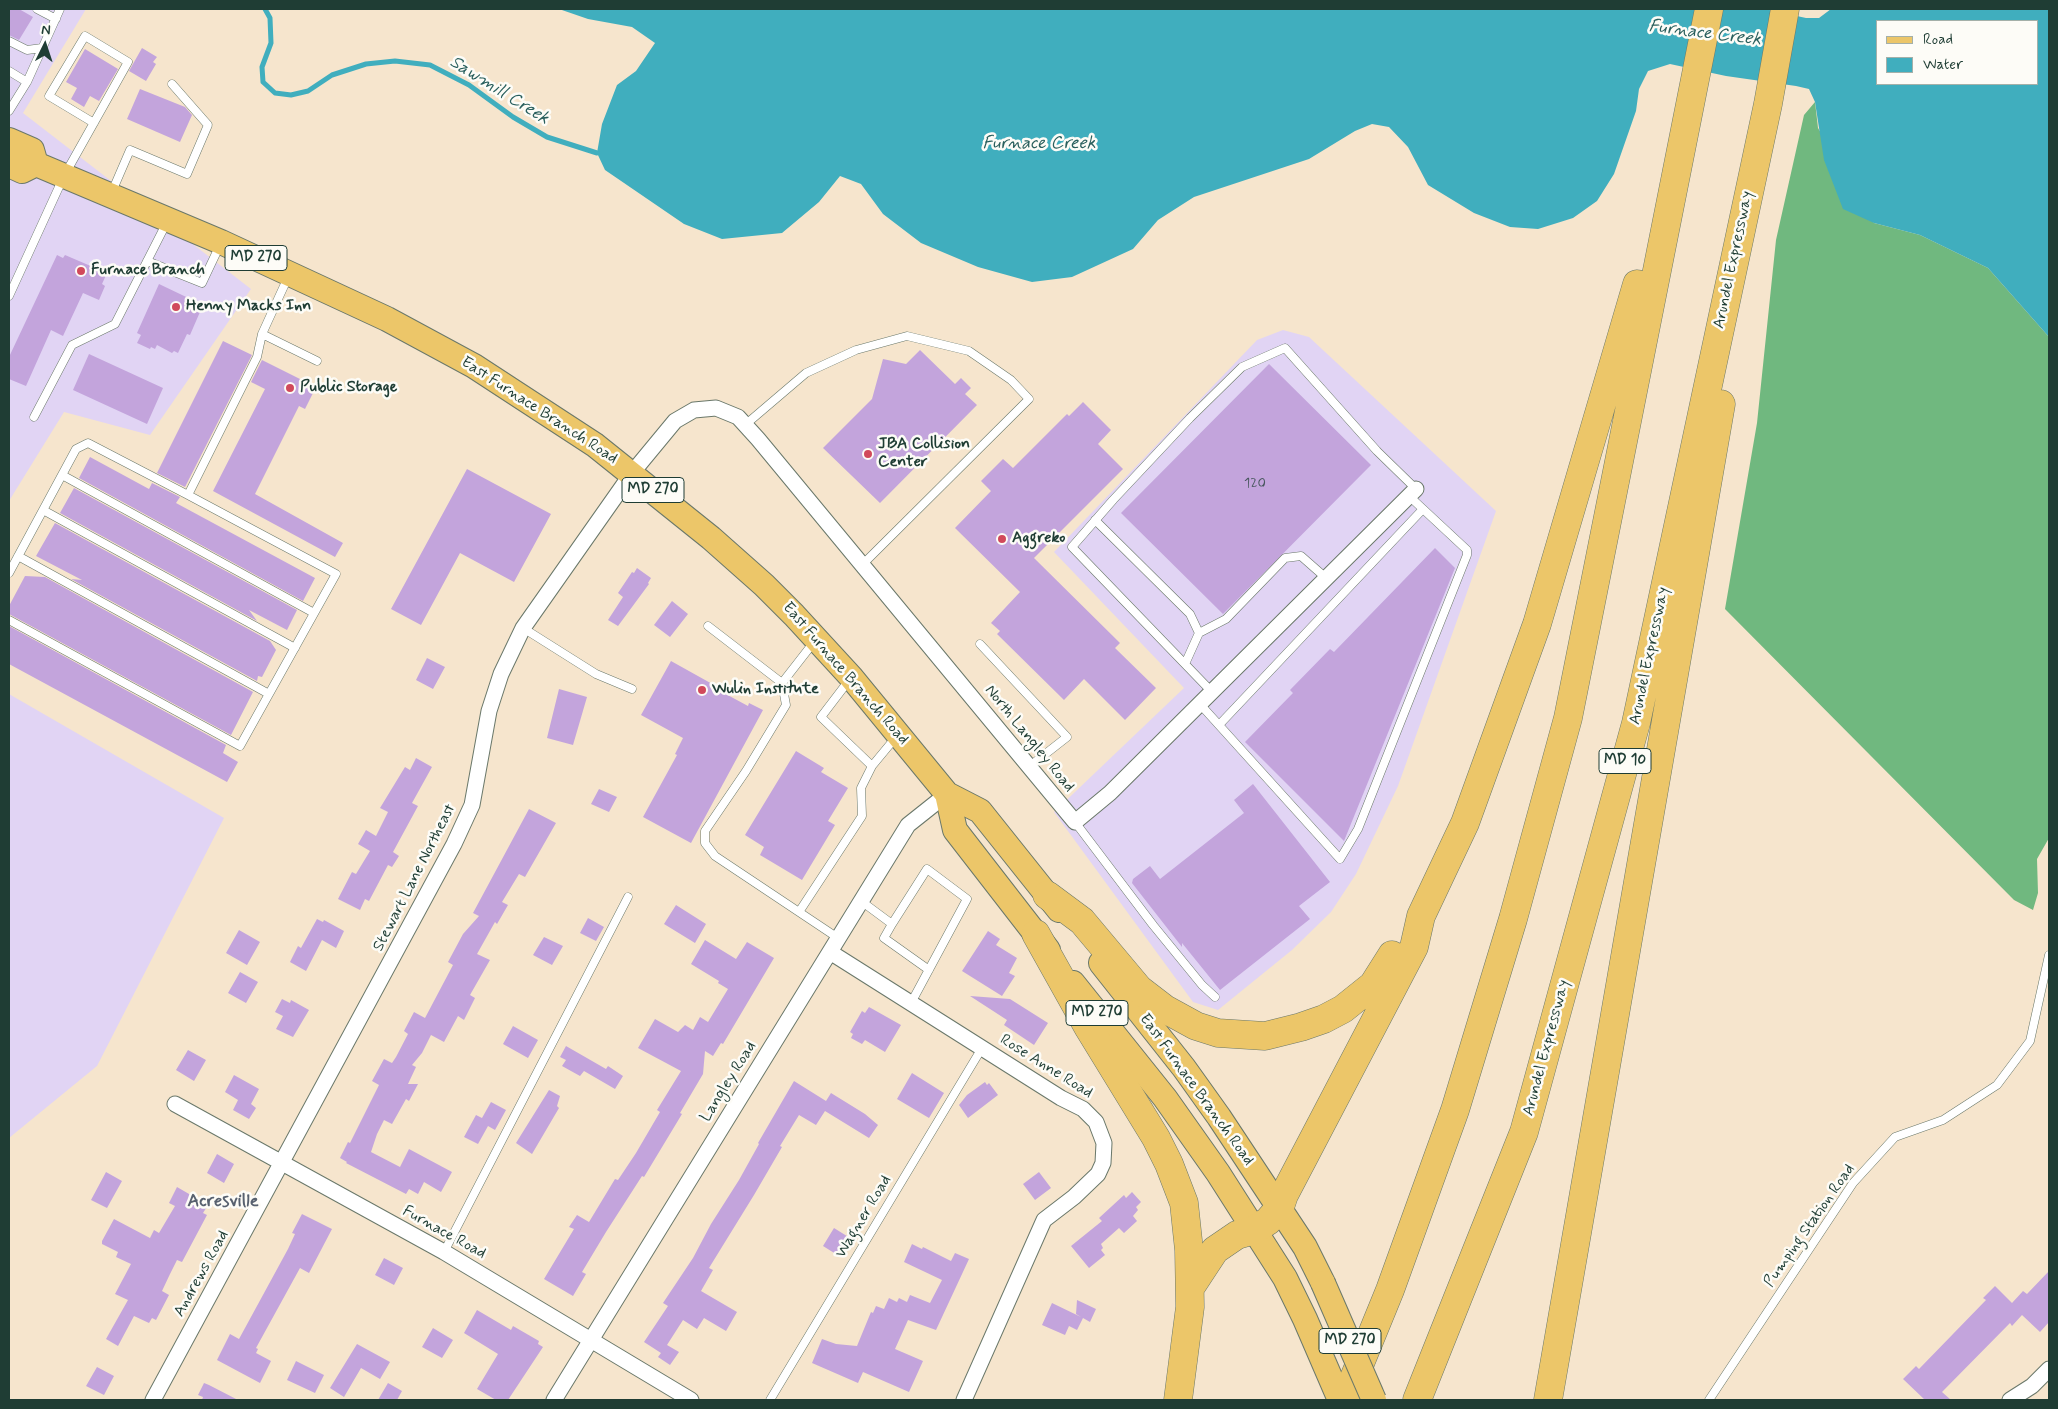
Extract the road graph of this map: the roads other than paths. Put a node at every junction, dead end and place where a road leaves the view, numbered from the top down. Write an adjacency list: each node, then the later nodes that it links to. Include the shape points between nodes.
1 (37, 9): 5 (lane)
2 (60, 9): 5 (lane)
3 (1709, 9): 14 (highway)
4 (1784, 9): 11 (highway, Arundel Expressway / MD 10)
5 (56, 19): 7 (lane)
6 (9, 41): 7 (lane, via 27,50)
7 (42, 48): 9 (lane)
8 (9, 71): 9 (lane)
9 (26, 82): 12 (lane)
10 (172, 84): 19 (lane, via 208,125 187,174 130,150)
11 (1768, 104): 92 (highway, Arundel Expressway / MD 10, via 1636,723 1524,1132); 93 (highway, via 1712,465)
12 (9, 111)
13 (94, 123): 13 (lane, via 128,62 85,36 49,96); 18 (lane)
14 (1685, 124): 65 (highway, via 1537,624 1465,823); 90 (highway, via 1568,718 1535,842 1455,1110 1390,1290)
15 (9, 140): 16 (main road, via 32,150)
16 (36, 164): 17 (main road, via 22,171); 18 (main road, East Furnace Branch Road / MD 270)
17 (9, 165)
18 (64, 176): 19 (main road, East Furnace Branch Road / MD 270); 24 (lane)
19 (110, 196): 20 (main road, East Furnace Branch Road / MD 270)
20 (168, 220): 21 (main road, East Furnace Branch Road / MD 270); 22 (lane)
21 (221, 242): 22 (lane, via 202,283); 23 (main road, East Furnace Branch Road / MD 270)
22 (147, 261): 27 (lane, via 115,324 72,345)
23 (290, 273): 25 (lane); 29 (main road, East Furnace Branch Road / MD 270, via 387,319 474,366 553,416)
24 (9, 296)
25 (262, 334): 26 (lane); 32 (lane, via 257,357)
26 (316, 362)
27 (34, 416)
28 (745, 425): 29 (street, North Langley Road, via 738,417 716,408 694,410 675,421); 37 (street, North Langley Road); 37 (lane, via 806,373 856,350 907,336 969,351 1011,380 1029,399)
29 (632, 473): 43 (street, Stewart Lane Northeast); 45 (main road, East Furnace Branch Road / MD 270, via 739,562)
30 (62, 475): 32 (lane, via 76,449 88,443); 34 (lane); 40 (lane)
31 (1412, 493): 33 (lane); 35 (lane, via 1285,348 1242,367); 39 (street)
32 (188, 495): 40 (lane, via 336,574)
33 (1423, 509): 55 (lane); 55 (lane, via 1467,550 1467,555 1358,829 1340,859)
34 (43, 510): 36 (lane); 47 (lane)
35 (1095, 520): 44 (lane, via 1190,614); 48 (lane, via 1072,548)
36 (18, 556): 38 (lane); 53 (lane)
37 (862, 564): 58 (street, North Langley Road)
38 (9, 573)
39 (1326, 578): 44 (lane, via 1301,556 1285,558 1226,619); 52 (street)
40 (314, 613): 47 (lane)
41 (9, 620): 53 (lane, via 240,746)
42 (708, 626): 50 (lane)
43 (523, 628): 51 (lane, via 596,674); 76 (street, Stewart Lane Northeast, via 500,674 489,711 472,805)
44 (1199, 632): 48 (lane)
45 (817, 639): 49 (main road, East Furnace Branch Road / MD 270); 50 (lane)
46 (980, 644): 58 (lane, via 1067,737)
47 (295, 648): 53 (lane)
48 (1185, 664): 52 (lane)
49 (851, 677): 56 (main road, East Furnace Branch Road / MD 270); 57 (lane, via 821,717)
50 (782, 683): 64 (lane, via 786,705 705,831 705,843 715,856)
51 (632, 689)
52 (1211, 691): 54 (street)
53 (269, 694)
54 (1199, 703): 55 (lane); 60 (street, via 1110,793)
55 (1218, 725)
56 (898, 733): 57 (lane); 59 (main road, East Furnace Branch Road / MD 270)
57 (872, 766): 64 (lane, via 861,788 862,816)
58 (1030, 766): 60 (street, North Langley Road)
59 (947, 794): 61 (main road, East Furnace Branch Road / MD 270, via 980,811); 63 (street, Langley Road, via 908,825); 67 (main road, East Furnace Branch Road / MD 270, via 955,830)
60 (1075, 822): 72 (lane, via 1153,925)
61 (1047, 895): 65 (highway, via 1082,921 1139,989 1196,1026 1234,1035 1265,1036 1324,1019 1343,1008 1373,984); 77 (main road, East Furnace Branch Road / MD 270, via 1184,1068)
62 (628, 896): 79 (lane)
63 (861, 901): 66 (lane); 68 (street, Langley Road)
64 (799, 912): 68 (lane)
65 (1421, 916): 77 (highway, via 1414,947)
66 (892, 924): 71 (lane, via 884,938); 71 (lane, via 927,869 967,899)
67 (1036, 934): 78 (main road, East Furnace Branch Road / MD 270, via 1165,1098); 80 (highway, via 1169,1164 1184,1203)
68 (838, 938): 69 (street, Langley Road)
69 (830, 952): 73 (street, Rose Anne Road); 81 (street, Langley Road)
70 (2049, 955): 94 (lane, Pumping Station Road, via 2030,1041 1997,1085 1943,1120 1895,1137 1853,1183)
71 (929, 970): 73 (lane)
72 (1215, 997)
73 (911, 1003): 74 (street, Rose Anne Road)
74 (982, 1048): 86 (lane, Wagner Road); 87 (street, Rose Anne Road, via 1083,1109 1096,1122 1104,1143 1103,1162 1098,1174 1044,1220)
75 (175, 1104): 76 (street, Furnace Road)
76 (282, 1164): 79 (street, Furnace Road); 83 (street, Andrews Road)
77 (1280, 1207): 78 (highway, via 1268,1221); 91 (main road, East Furnace Branch Road / MD 270, bridge, via 1323,1283)
78 (1254, 1230): 80 (highway, via 1237,1235 1216,1250); 89 (main road, East Furnace Branch Road / MD 270, via 1286,1278)
79 (444, 1252): 81 (street, Furnace Road)
80 (1190, 1288): 88 (highway)
81 (591, 1340): 84 (street, Langley Road); 85 (street, Furnace Road)
82 (2049, 1369): 95 (street, via 2032,1386)
83 (153, 1400)
84 (554, 1400)
85 (691, 1400)
86 (770, 1400)
87 (964, 1400)
88 (1178, 1400)
89 (1340, 1400)
90 (1345, 1400)
91 (1374, 1400)
92 (1417, 1400)
93 (1548, 1400)
94 (1708, 1400)
95 (2010, 1400)

